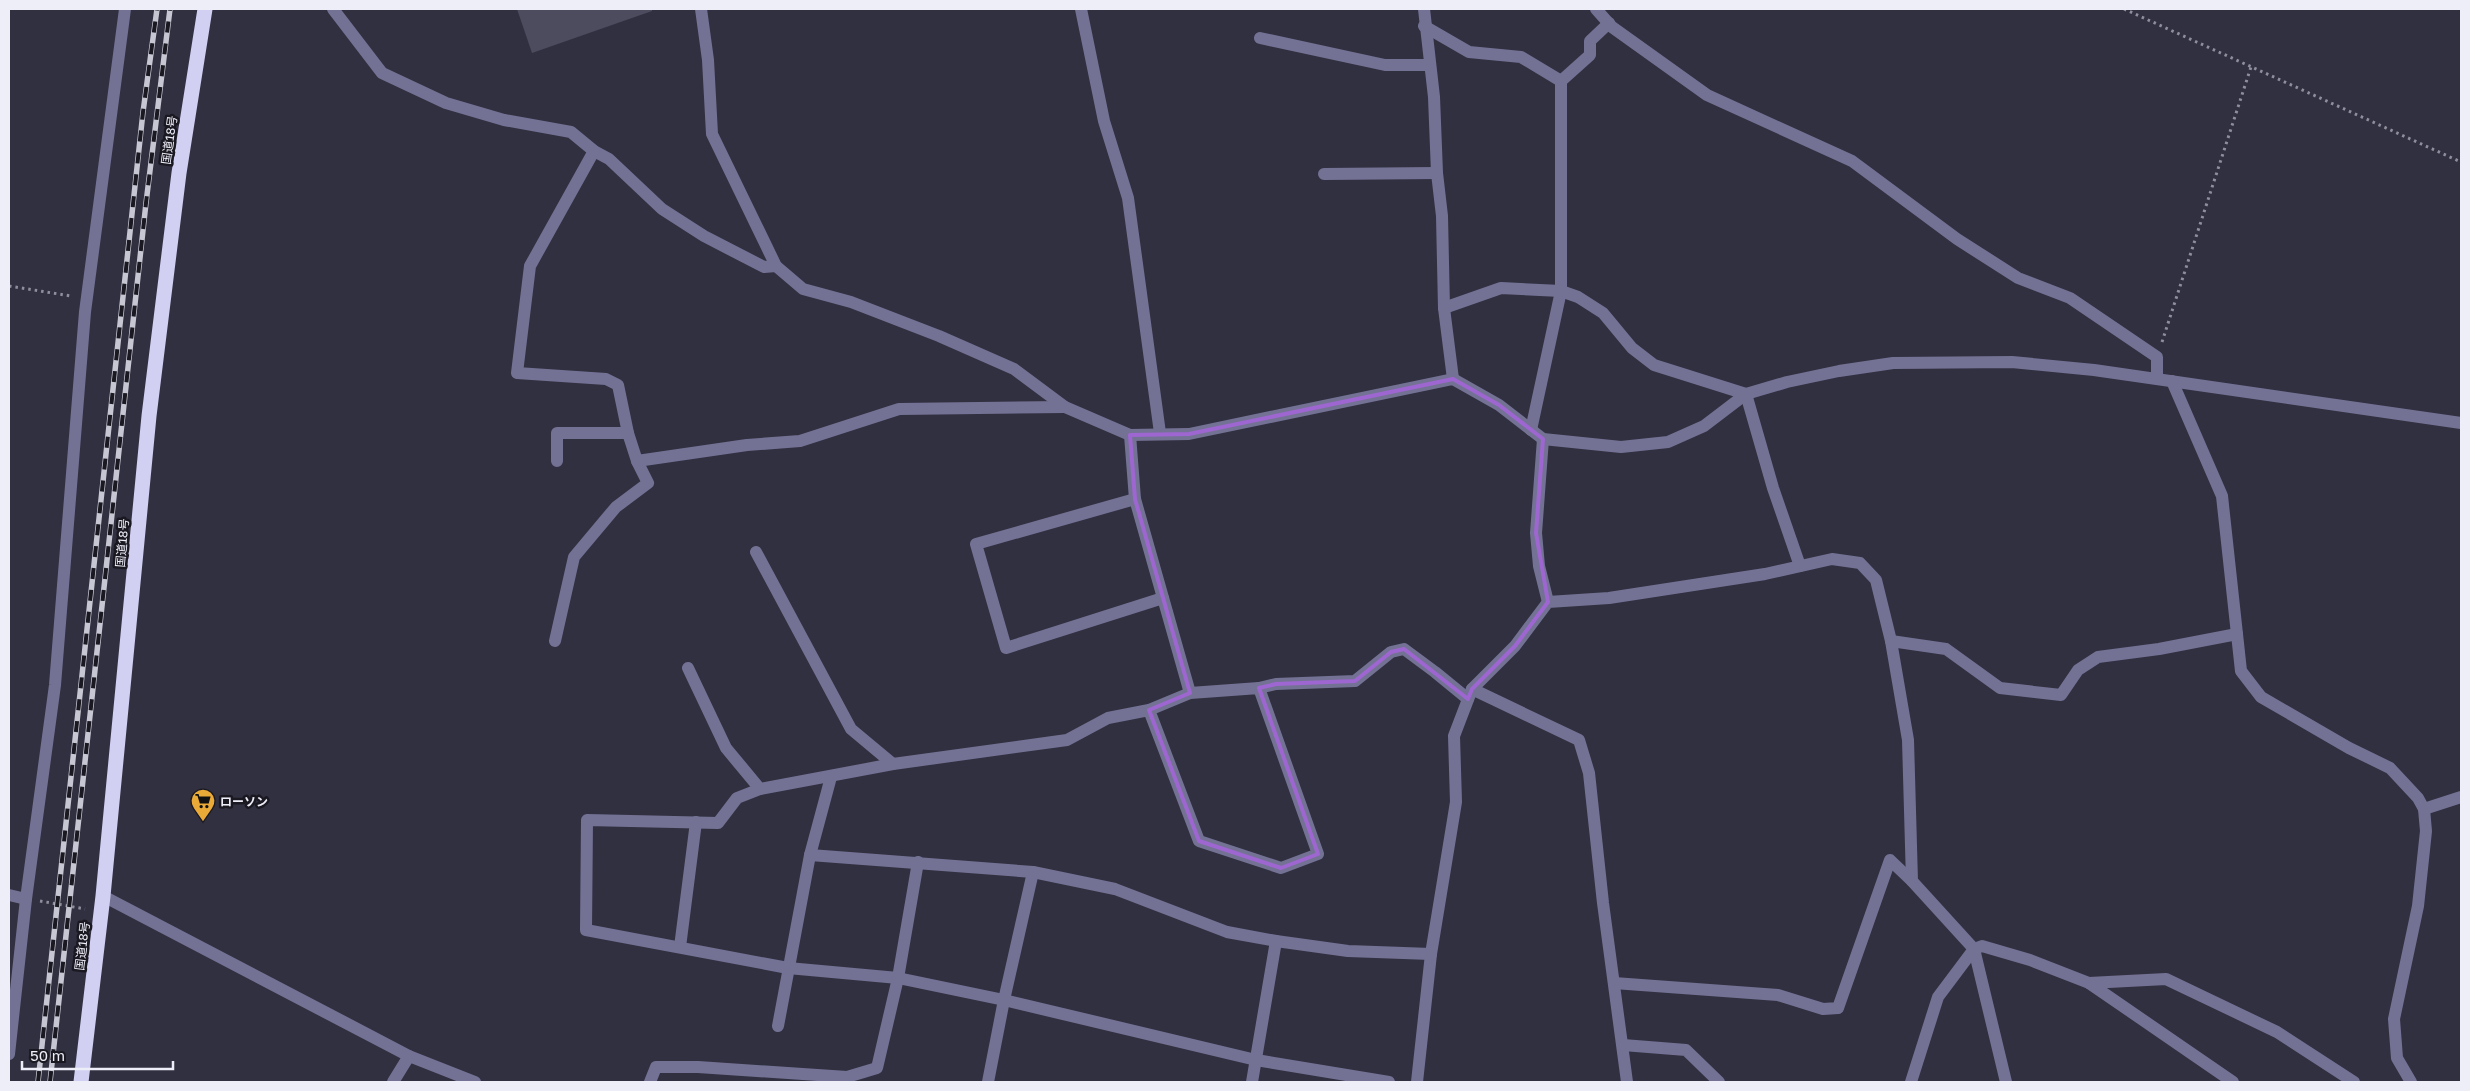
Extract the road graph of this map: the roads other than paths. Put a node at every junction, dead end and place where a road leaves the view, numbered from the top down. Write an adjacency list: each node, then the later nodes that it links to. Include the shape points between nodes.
1 (125, 9): 57 (street, via 87,299 55,685)
2 (205, 9): 56 (highway, 国道18号, via 149,416)
3 (333, 9): 13 (street, via 382,72 446,103 504,120 571,132)
4 (702, 9): 16 (street, via 712,134)
5 (1081, 9): 27 (street, via 1104,122 1128,198)
6 (1424, 9): 9 (street)
7 (1596, 9): 8 (street)
8 (1608, 22): 12 (street, via 1590,41 1590,55); 19 (street, via 1707,95 1852,161 2010,273 2070,298 2157,357)
9 (1424, 26): 11 (street); 12 (street, via 1469,52 1522,56)
10 (1260, 38): 11 (street, via 1385,65)
11 (1430, 64): 14 (street)
12 (1561, 81): 17 (street)
13 (594, 151): 16 (street, via 609,159 662,209 704,236 764,267); 26 (street, via 530,266 517,373 606,379 618,385)
14 (1437, 173): 15 (street); 18 (street, via 1442,216)
15 (1324, 174)
16 (776, 266): 23 (street, via 803,289 851,302 1014,369)
17 (1561, 291): 18 (street, via 1501,288); 22 (street, via 1603,313 1632,348 1654,365); 25 (street)
18 (1444, 308): 20 (street)
19 (2157, 378): 21 (street); 22 (street, via 2012,362 1893,363 1830,372)
20 (1453, 380): 25 (street, via 1499,405); 27 (street, via 1189,434)
21 (2172, 381): 24 (street); 37 (street, via 2222,496)
22 (1746, 394): 29 (street, via 1704,426 1668,442 1621,447); 34 (street)
23 (1065, 406): 28 (street); 31 (street, via 899,409 800,441)
24 (2461, 423)
25 (1531, 430): 29 (street)
26 (628, 433): 30 (street, via 557,432); 31 (street)
27 (1160, 433): 28 (street)
28 (1130, 435): 32 (street)
29 (1543, 439): 36 (street, via 1536,533 1539,566)
30 (556, 461)
31 (637, 461): 38 (street, via 648,483 616,507 574,557)
32 (1135, 499): 35 (street); 35 (street, via 976,544 1006,648)
33 (756, 552): 45 (street, via 851,729)
34 (1800, 566): 36 (street, via 1609,598); 39 (street, via 1832,559 1860,563 1876,580)
35 (1163, 598): 42 (street)
36 (1548, 602): 43 (street, via 1515,646)
37 (2236, 634): 39 (street, via 2159,649 2098,656 2078,670 2061,695 2000,688 1946,649); 49 (street, via 2241,671 2261,697 2390,768)
38 (554, 641)
39 (1891, 641): 54 (street, via 1908,740)
40 (688, 668): 47 (street, via 726,748)
41 (1259, 688): 42 (street); 43 (street, via 1276,684 1355,681 1391,652 1404,649); 44 (street, via 1318,854 1281,868 1199,841)
42 (1190, 693): 44 (street)
43 (1470, 694): 61 (street, via 1454,736 1456,802); 64 (street, via 1579,740 1589,773)
44 (1149, 710): 45 (street, via 1108,718 1068,740)
45 (893, 764): 46 (street)
46 (831, 777): 47 (street); 51 (street)
47 (760, 789): 50 (street, via 737,798 718,823)
48 (2461, 797): 49 (street)
49 (2424, 808): 86 (street, via 2426,831 2418,906 2394,1018 2397,1058)
50 (696, 822): 59 (street); 59 (street, via 587,820 586,930)
51 (810, 855): 52 (street); 62 (street)
52 (918, 862): 53 (street); 63 (street)
53 (1033, 872): 58 (street, via 1115,889 1227,932); 66 (street)
54 (1912, 881): 60 (street); 64 (street, via 1890,860 1838,1008 1823,1009 1778,995)
55 (9, 895): 57 (street)
56 (104, 896): 70 (street); 72 (highway, 国道18号)
57 (26, 898): 69 (street)
58 (1276, 941): 61 (street, via 1348,951); 71 (street)
59 (680, 947): 62 (street)
60 (1974, 949): 65 (street, via 1982,946 2030,960); 82 (street, via 1938,996); 83 (street)
61 (1431, 954): 79 (street)
62 (788, 968): 63 (street); 67 (street)
63 (898, 978): 66 (street); 75 (street, via 877,1068 847,1077 656,1066)
64 (1614, 983): 68 (street)
65 (2089, 983): 84 (street); 85 (street, via 2166,980 2277,1032)
66 (1004, 1000): 71 (street); 76 (street)
67 (778, 1026)
68 (1623, 1045): 80 (street); 81 (street, via 1686,1050)
69 (9, 1054)
70 (409, 1056): 73 (street); 74 (street)
71 (1256, 1060): 77 (street); 78 (street)
72 (81, 1082)
73 (393, 1082)
74 (475, 1082)
75 (650, 1082)
76 (988, 1082)
77 (1252, 1082)
78 (1389, 1082)
79 (1417, 1082)
80 (1627, 1082)
81 (1719, 1082)
82 (1911, 1082)
83 (2006, 1082)
84 (2233, 1082)
85 (2354, 1082)
86 (2411, 1082)

